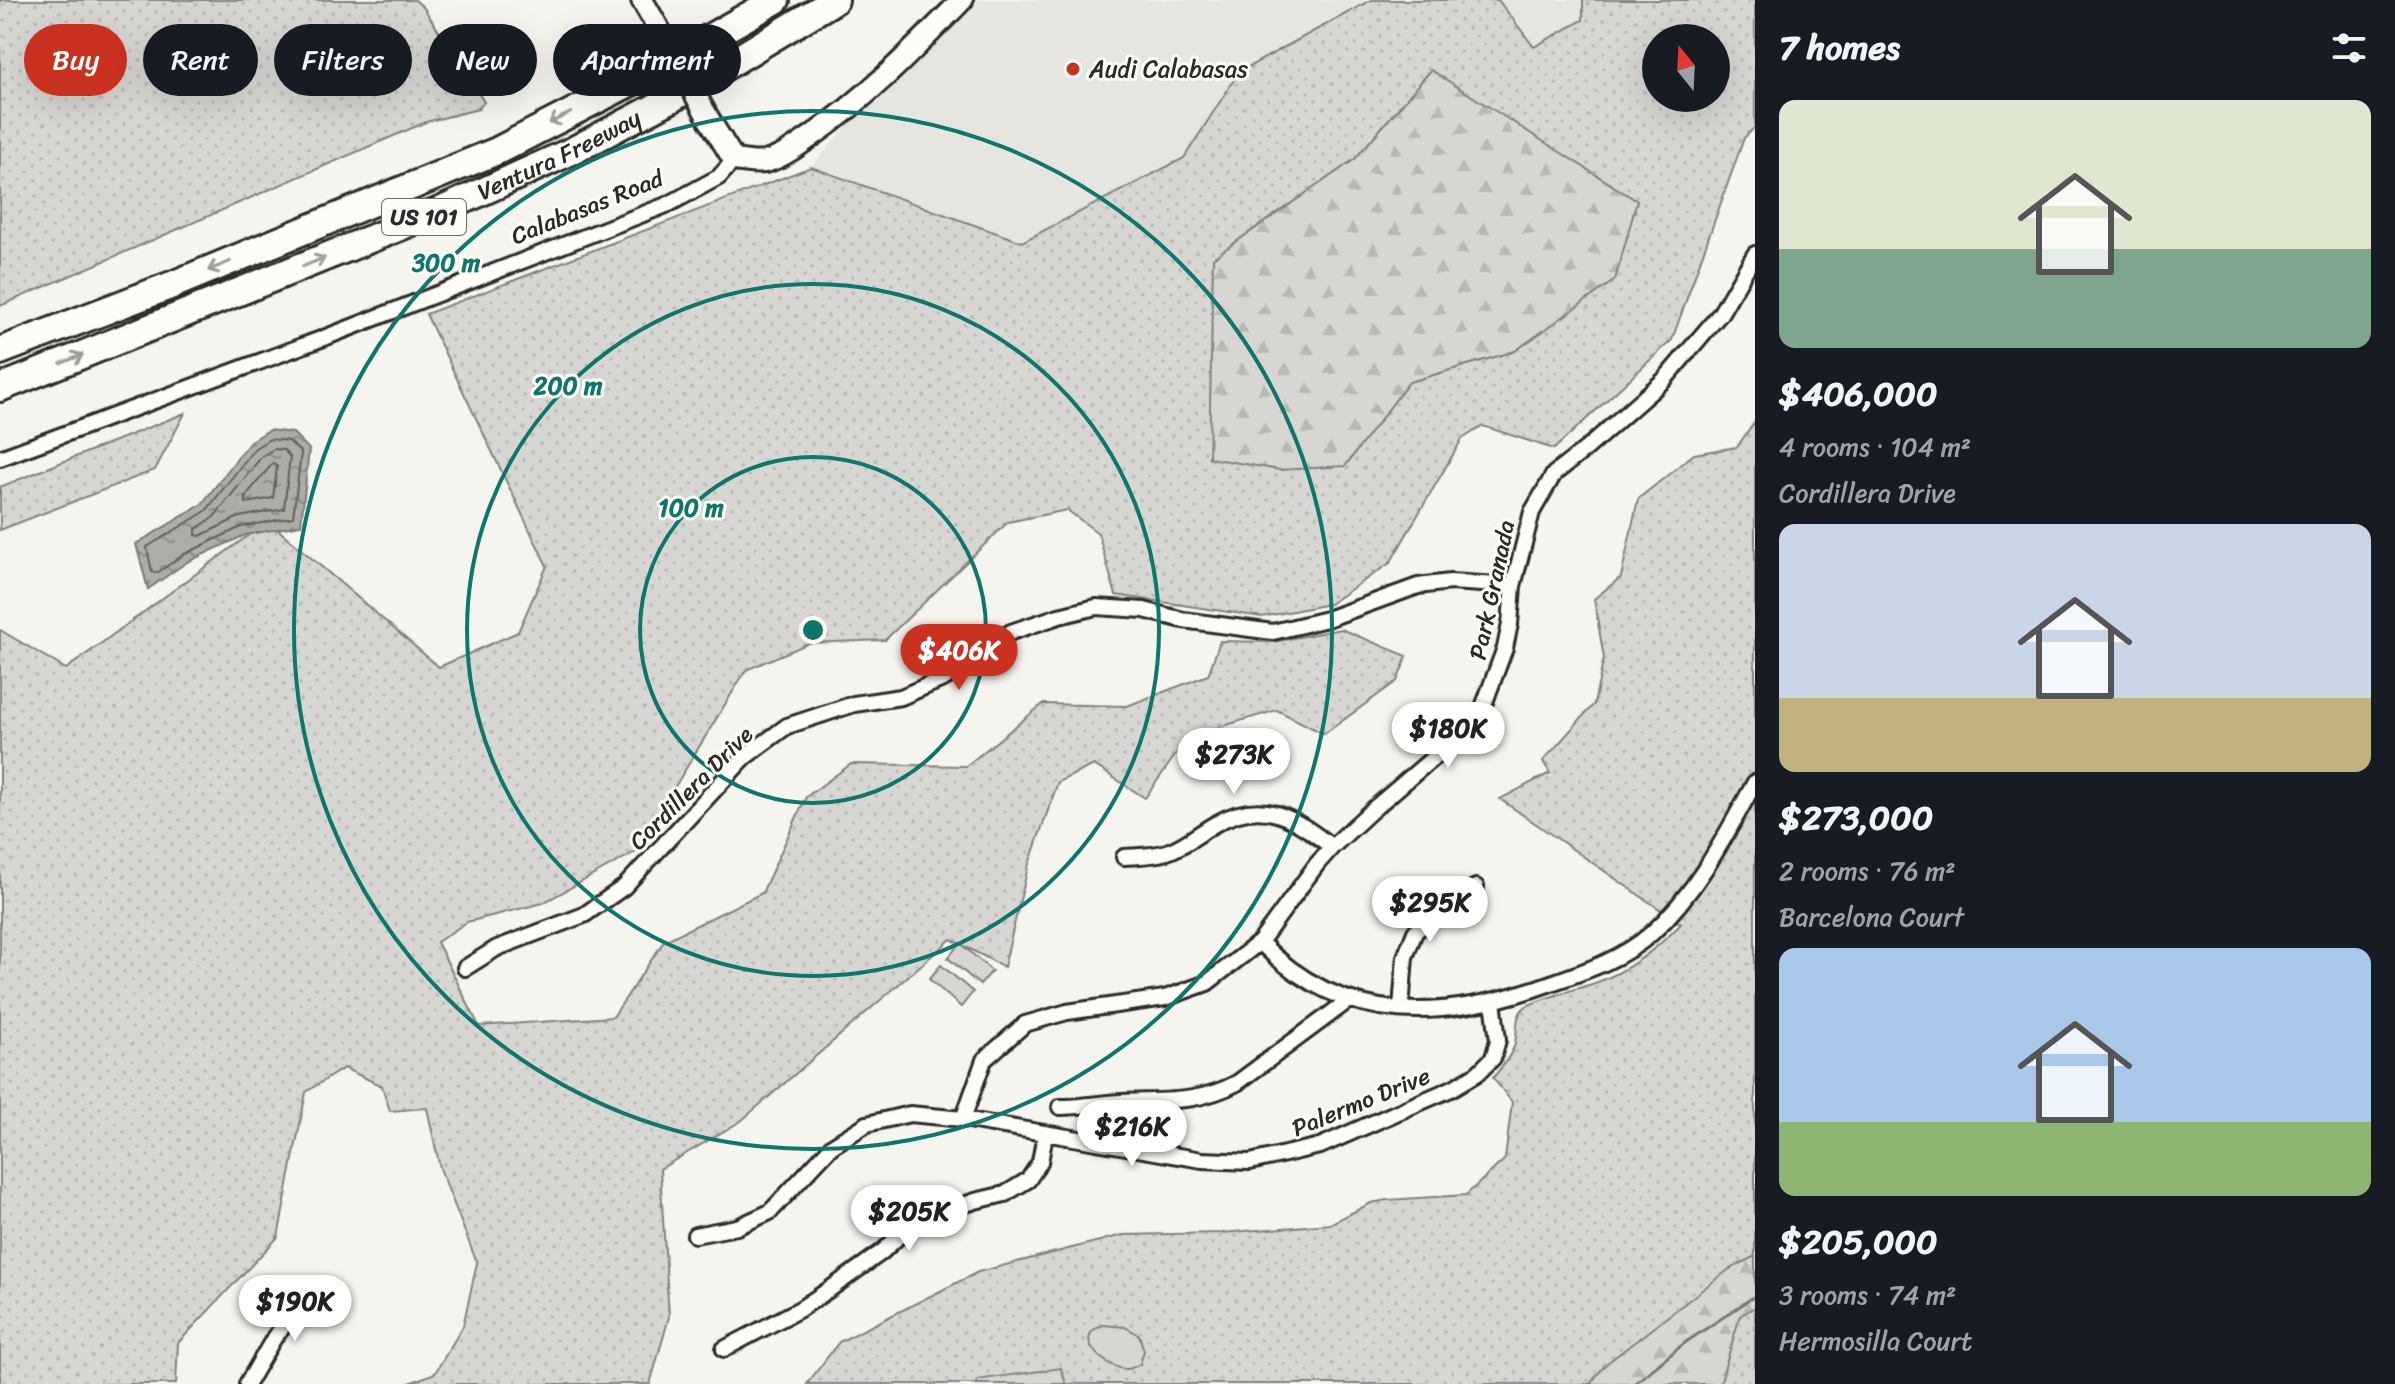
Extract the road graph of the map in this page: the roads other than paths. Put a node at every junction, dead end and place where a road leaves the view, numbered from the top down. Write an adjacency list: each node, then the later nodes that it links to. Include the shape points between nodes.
1 (642, 0): 5 (main road, bridge)
2 (776, 0): 7 (highway, Ventura Freeway / US 101, one-way to 7, via 497,151)
3 (835, 0): 8 (highway, Ventura Freeway / US 101, one-way to 3, via 442,210 574,150 673,98)
4 (962, 0): 5 (main road, via 829,124 769,161)
5 (734, 160): 9 (street, Calabasas Road, via 719,177 669,204)
6 (1755, 254): 10 (street, Park Granada, via 1720,314 1664,380 1554,474 1532,512)
7 (0, 351)
8 (0, 388)
9 (0, 458)
10 (1513, 586): 12 (street, Park Granada, via 1505,648 1482,710); 16 (street, Cordillera Drive, via 1418,586 1273,632 1096,607 1011,632 945,678 901,697 854,704 787,726 745,757 624,887 584,915 497,948)
11 (1755, 782): 18 (street, via 1691,889 1652,933 1615,959)
12 (1332, 847): 13 (street, via 1286,816 1253,812 1231,816 1165,853); 15 (street, Park Granada)
13 (1124, 857)
14 (1476, 887): 19 (street, via 1454,898 1415,932 1405,957)
15 (1260, 942): 17 (street, via 1300,978); 21 (street, Park Granada, via 1207,983 1165,998 1067,1012 1025,1024 984,1060)
16 (465, 968)
17 (1349, 1000): 19 (street); 20 (street, via 1222,1091 1190,1100)
18 (1493, 1001): 19 (street, via 1434,1011); 22 (street, Palermo Drive, via 1498,1040 1493,1058 1478,1073 1320,1146 1250,1162 1202,1160)
19 (1401, 1009)
20 (1060, 1107)
21 (963, 1119): 22 (street, Palermo Drive); 23 (street, Palermo Drive, via 910,1114 867,1124 832,1146 770,1212 737,1227)
22 (1045, 1134): 25 (street, via 1040,1162 1028,1180 1005,1194 914,1222 820,1296)
23 (695, 1235)
24 (331, 1290): 26 (street, via 292,1315)
25 (724, 1349)
26 (247, 1384)

